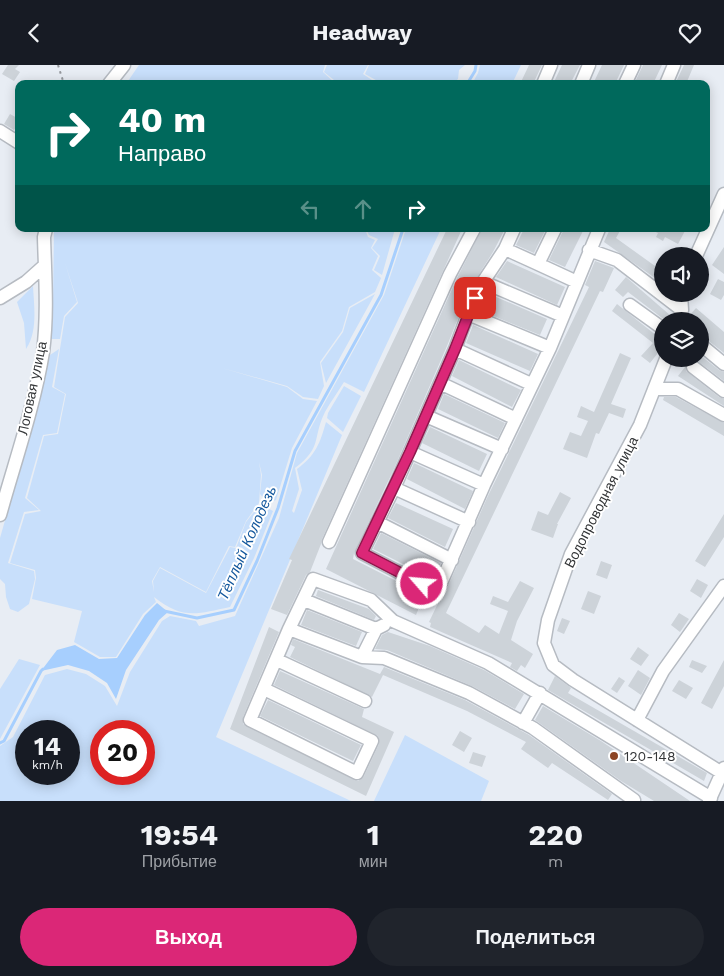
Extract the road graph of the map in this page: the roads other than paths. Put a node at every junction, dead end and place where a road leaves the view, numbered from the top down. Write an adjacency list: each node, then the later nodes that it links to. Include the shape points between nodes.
1 (124, 65): 6 (street)
2 (551, 65): 7 (street)
3 (589, 65): 8 (street)
4 (634, 65): 9 (street)
5 (674, 65): 10 (street)
6 (112, 80)
7 (544, 80)
8 (583, 80)
9 (627, 80)
10 (668, 80)
11 (0, 131): 12 (street)
12 (15, 140)
13 (724, 194): 14 (street)
14 (710, 225)
15 (46, 232): 25 (street, Логовая улица)
16 (472, 232): 54 (street, via 450,274)
17 (513, 232): 22 (street)
18 (554, 232): 24 (street)
19 (598, 232): 23 (street)
20 (707, 232): 21 (street)
21 (700, 247)
22 (505, 249): 24 (street); 26 (street)
23 (589, 250): 27 (street); 30 (street, via 617,260)
24 (538, 264): 27 (street)
25 (45, 265): 28 (street); 51 (street, Логовая улица, via 47,307 42,353)
26 (483, 282): 31 (street); 32 (street)
27 (577, 282): 32 (street)
28 (0, 298)
29 (630, 305): 33 (street)
30 (676, 312)
31 (468, 314): 34 (street); 35 (street)
32 (563, 316): 34 (street)
33 (654, 322)
34 (550, 348): 41 (street)
35 (455, 349): 40 (street); 41 (street)
36 (709, 352): 37 (street)
37 (724, 364)
38 (663, 367): 42 (street, Водопроводная улица)
39 (693, 367): 43 (street)
40 (440, 383): 45 (street); 46 (street)
41 (531, 384): 46 (street)
42 (654, 389): 44 (street, via 678,389); 66 (street, Водопроводная улица, via 640,425 571,554 548,620 544,643 553,665)
43 (724, 391)
44 (724, 415)
45 (426, 416): 47 (street); 48 (street)
46 (516, 419): 47 (street)
47 (502, 449): 49 (street)
48 (410, 452): 49 (street); 50 (street)
49 (484, 485): 53 (street)
50 (394, 487): 52 (street); 53 (street)
51 (0, 515)
52 (377, 522): 55 (street); 55 (street, via 362,553 437,592)
53 (469, 522): 55 (street)
54 (329, 542)
55 (452, 560)
56 (724, 586): 66 (street, via 663,671)
57 (304, 600): 58 (street, via 313,579 371,599); 59 (street); 60 (street)
58 (393, 621): 60 (street); 64 (street, via 488,663)
59 (289, 629): 61 (street); 62 (street)
60 (376, 629): 61 (street)
61 (362, 657): 67 (street, via 384,659 469,693)
62 (277, 660): 63 (street); 65 (street)
63 (264, 689): 63 (street, via 250,720 357,773 372,741)
64 (540, 693): 67 (street); 69 (street)
65 (365, 701)
66 (637, 720): 68 (street, Водопроводная улица)
67 (523, 723): 70 (street)
68 (723, 770): 69 (street)
69 (710, 800)
70 (633, 801)

